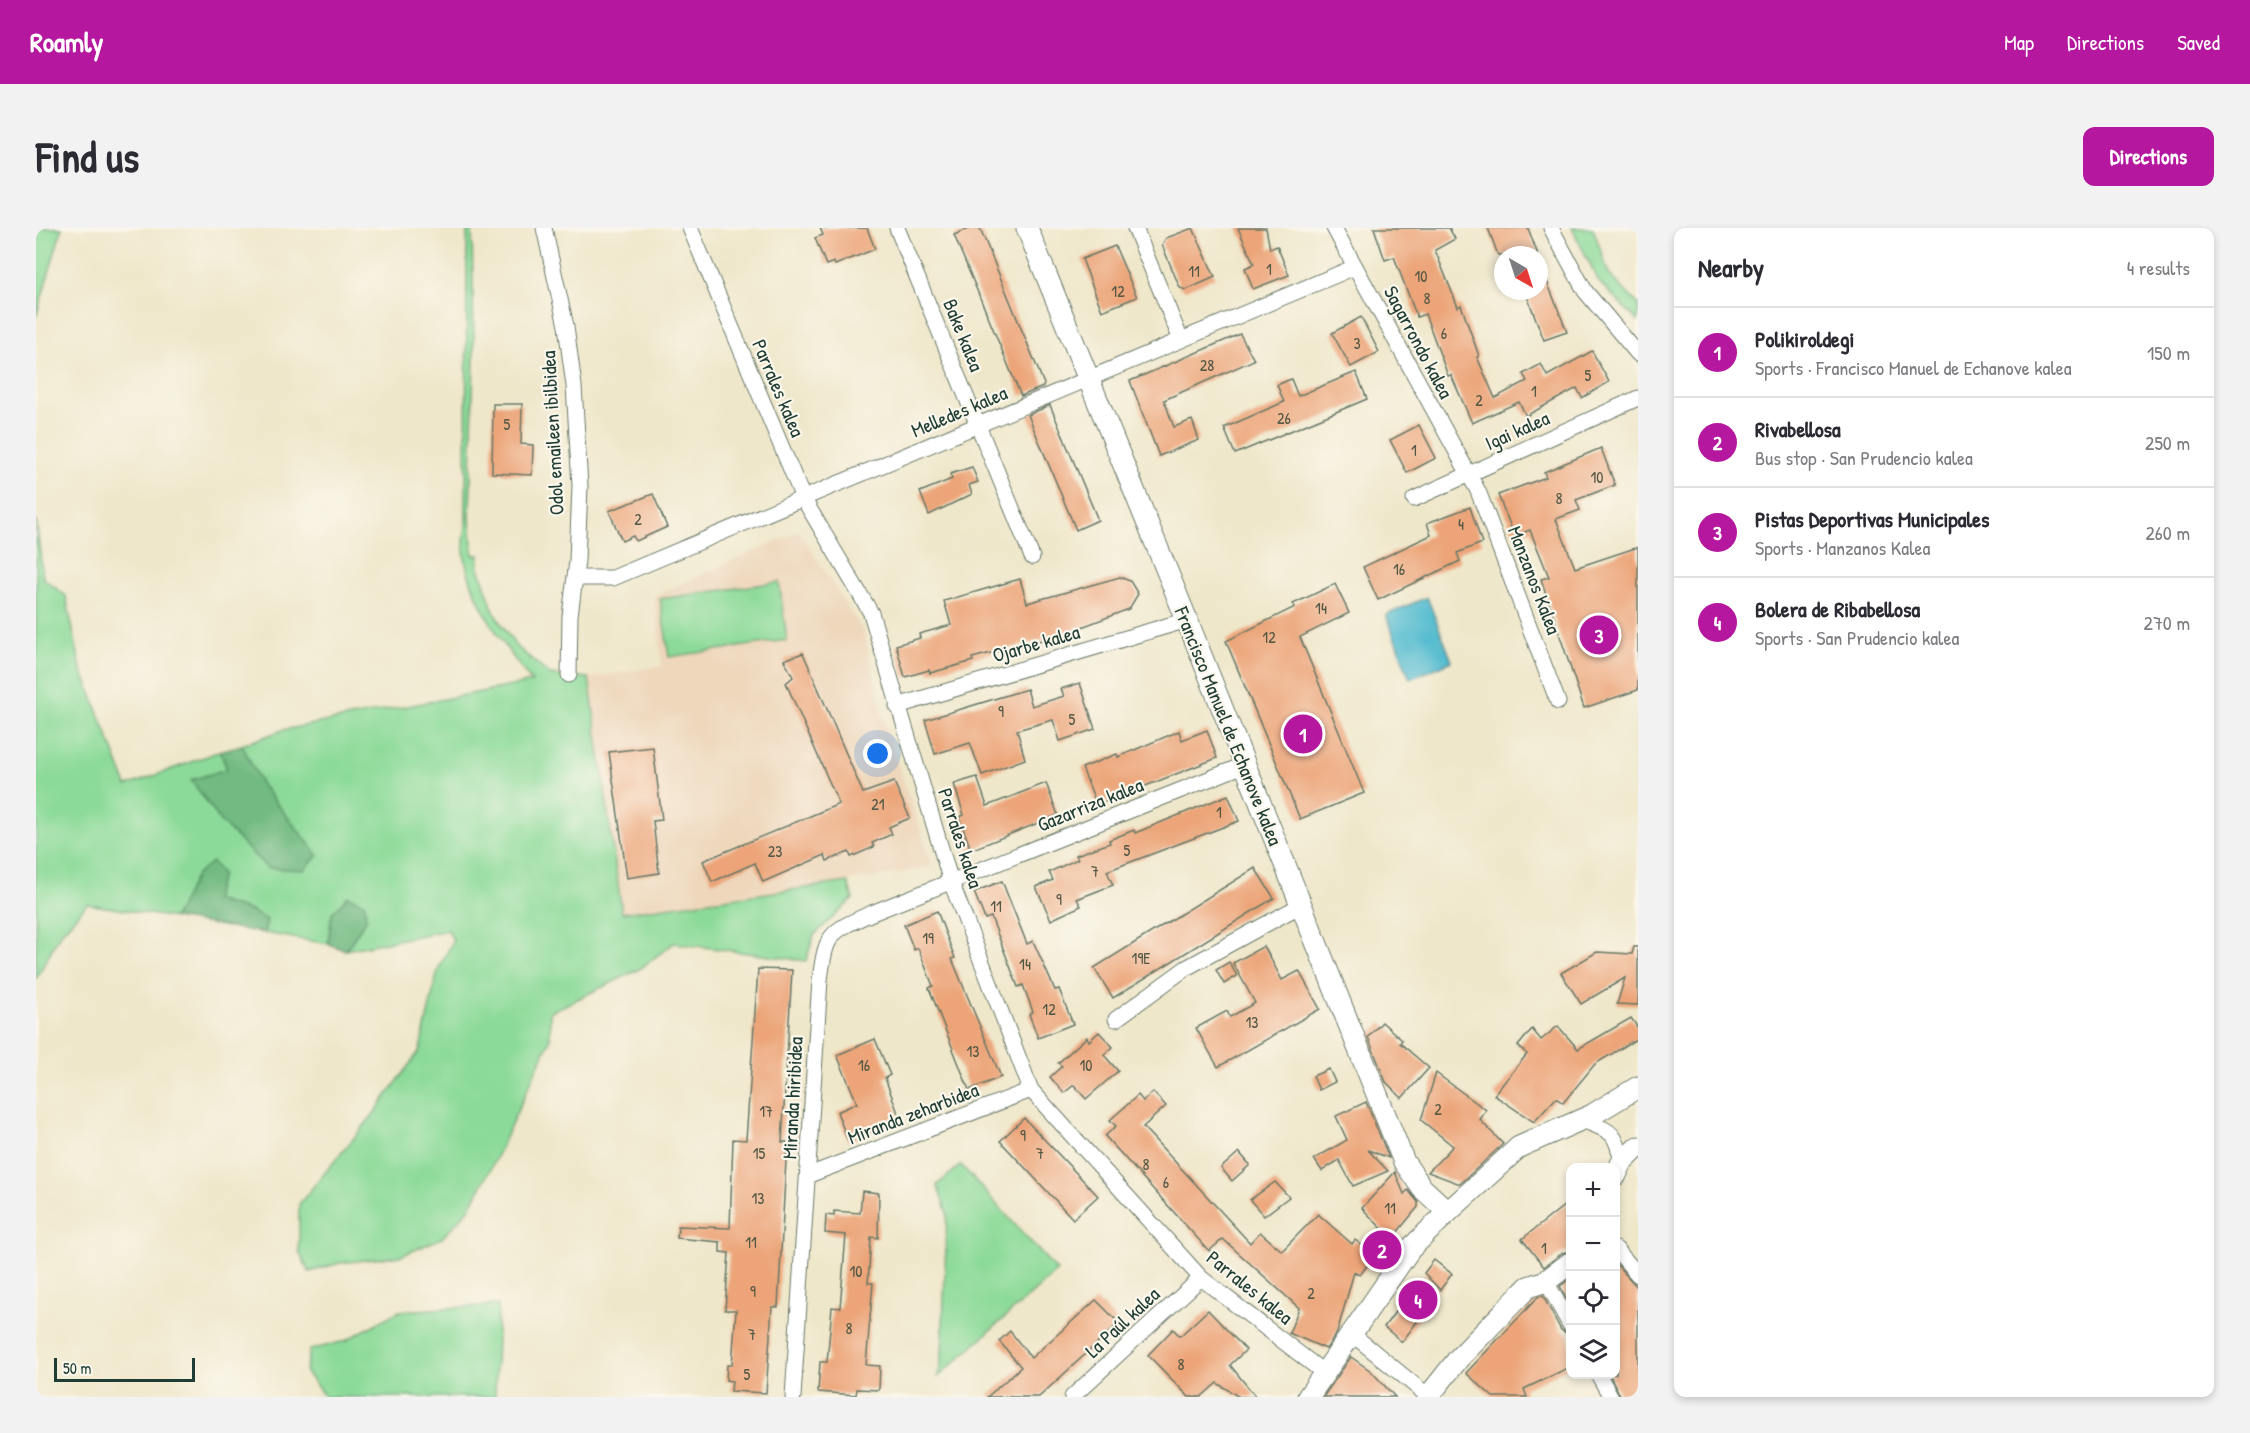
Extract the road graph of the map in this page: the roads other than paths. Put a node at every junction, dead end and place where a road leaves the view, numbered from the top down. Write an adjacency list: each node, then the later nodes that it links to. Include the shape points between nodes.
1 (690, 228): 15 (street, Parrales kalea)
2 (897, 228): 13 (street, Bake kalea)
3 (1027, 228): 11 (street, Francisco Manuel de Echanove kalea)
4 (1135, 228): 9 (street)
5 (1334, 228): 8 (street, Sagarrondo kalea)
6 (1551, 228): 10 (street, via 1585,291)
7 (547, 232): 18 (street, Odol emaileen ibilbidea, via 567,326 574,386 580,486)
8 (1355, 267): 9 (street, Melledes kalea); 14 (street, Sagarrondo kalea)
9 (1181, 340): 11 (street, Melledes kalea)
10 (1638, 354)
11 (1088, 379): 13 (street, Melledes kalea); 19 (street, Francisco Manuel de Echanove kalea)
12 (1638, 398): 14 (street, Igai kalea)
13 (978, 426): 15 (street, Melledes kalea); 17 (street, Bake kalea)
14 (1468, 475): 16 (street, Igai kalea); 21 (street, Manzanos Kalea, via 1478,491)
15 (803, 498): 18 (street, Melledes kalea, via 613,578); 22 (street, Parrales kalea, via 871,614)
16 (1414, 499)
17 (1032, 557)
18 (575, 579): 20 (street, Odol emaileen ibilbidea)
19 (1187, 620): 22 (street, Ojarbe kalea); 23 (street, Francisco Manuel de Echanove kalea)
20 (569, 675)
21 (1558, 702)
22 (897, 706): 24 (street, Parrales kalea)
23 (1245, 765): 24 (street, Gazarriza kalea); 25 (street, Francisco Manuel de Echanove kalea)
24 (951, 882): 28 (street, Parrales kalea); 33 (street, Miranda hiribidea, via 846,924 831,934 824,947)
25 (1301, 905): 26 (street, via 1186,968); 34 (street, Francisco Manuel de Echanove kalea, via 1404,1162 1422,1188)
26 (1116, 1018)
27 (1638, 1087): 29 (street)
28 (1031, 1090): 33 (street, Miranda zeharbidea); 38 (street, Parrales kalea)
29 (1582, 1120): 31 (street, via 1617,1138); 34 (street, via 1520,1147)
30 (1638, 1148): 32 (street)
31 (1619, 1163)
32 (1620, 1168)
33 (809, 1175): 45 (street, Miranda hiribidea)
34 (1449, 1212): 41 (street, via 1410,1249)
35 (1620, 1254): 37 (street)
36 (1566, 1266): 39 (street)
37 (1638, 1275)
38 (1201, 1278): 42 (street, Parrales kalea); 46 (street, La Paúl kalea)
39 (1546, 1281): 40 (street); 44 (street, via 1528,1287)
40 (1566, 1318)
41 (1352, 1334): 42 (street); 44 (street)
42 (1323, 1372): 47 (street)
43 (1601, 1379): 48 (street)
44 (1428, 1396)
45 (793, 1397)
46 (1072, 1397)
47 (1308, 1397)
48 (1611, 1397)

